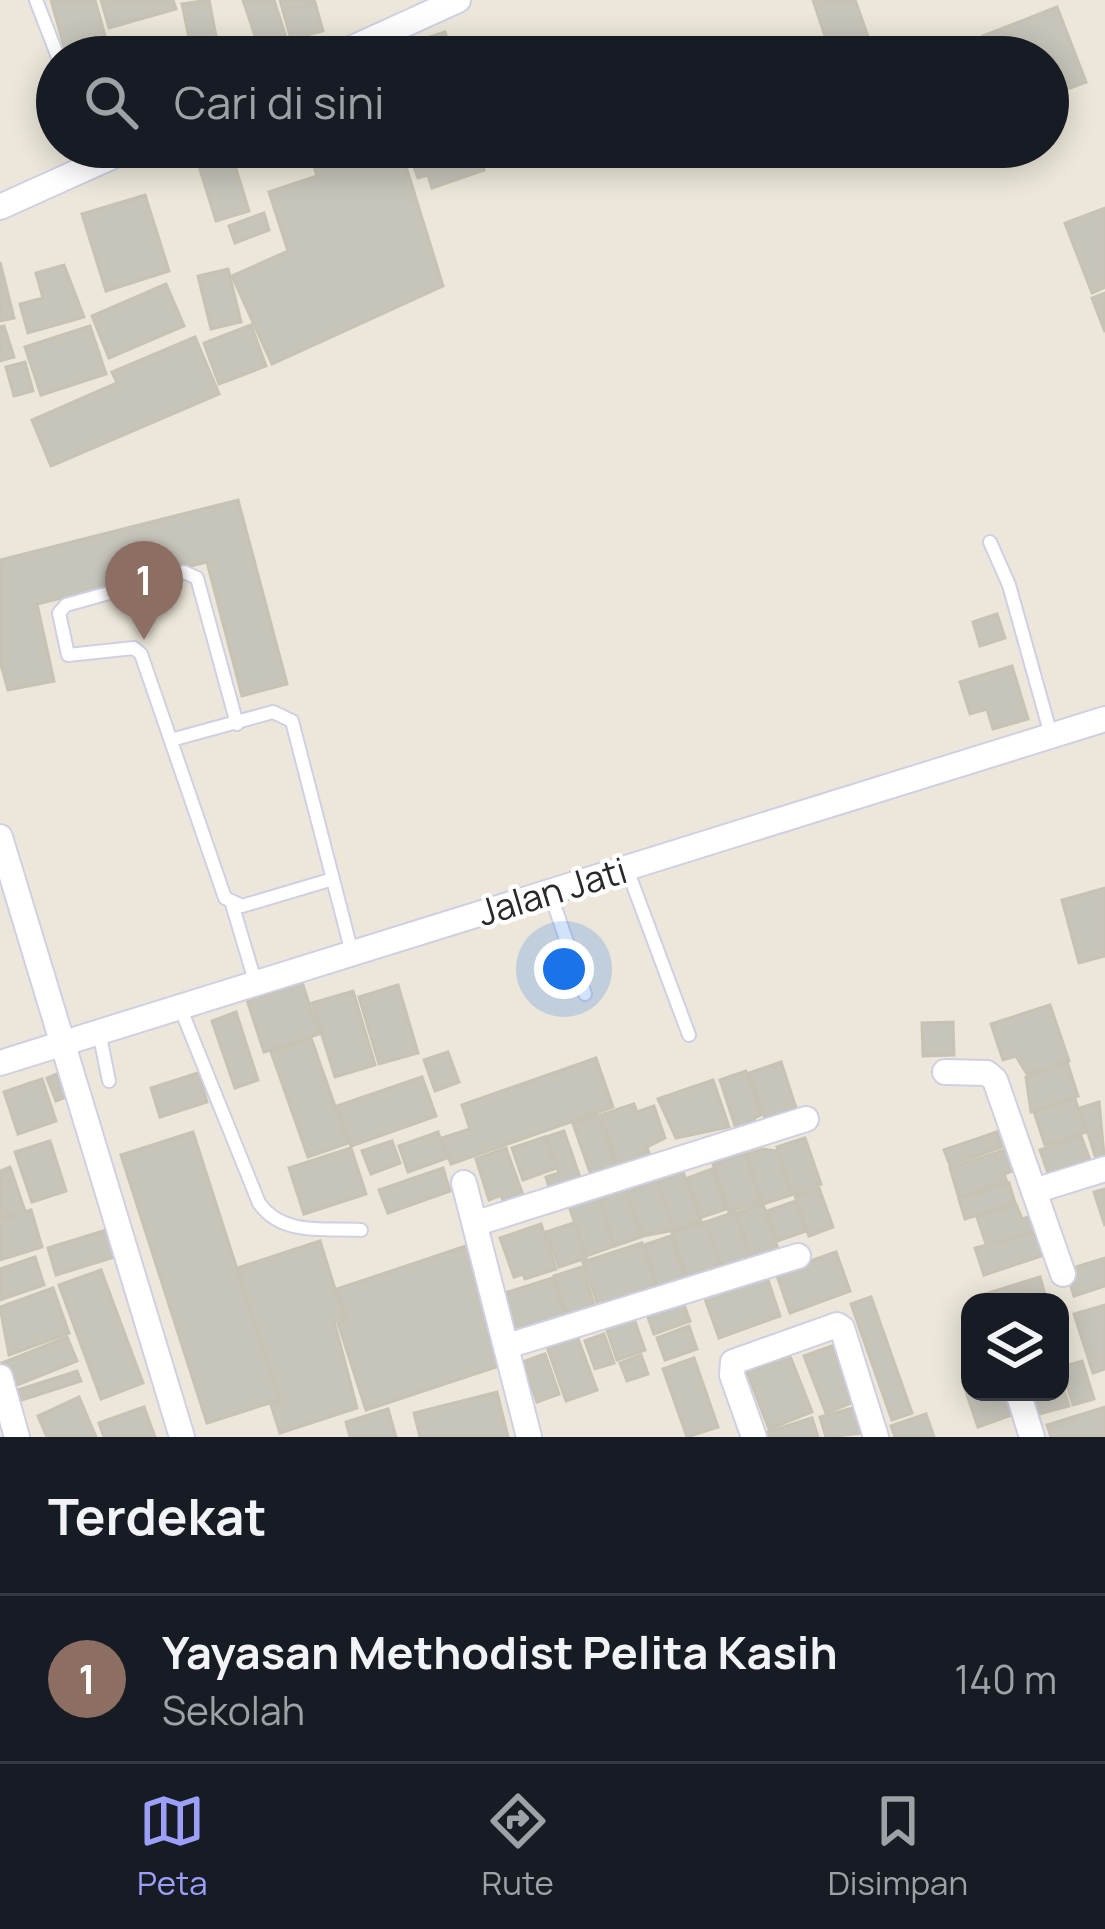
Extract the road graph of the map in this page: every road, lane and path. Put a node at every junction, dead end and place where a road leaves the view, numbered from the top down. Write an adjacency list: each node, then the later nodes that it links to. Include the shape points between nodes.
1 (36, 0): 3 (lane)
2 (458, 0): 4 (street)
3 (50, 36)
4 (379, 36)
5 (70, 168): 6 (street)
6 (1, 205)
7 (990, 542): 10 (lane)
8 (1104, 723): 10 (street, Jalan Jati)
9 (237, 724): 11 (lane); 11 (lane, via 197,578 184,572 66,605 56,621 68,655 134,648); 14 (lane, via 272,712 292,722)
10 (1051, 735): 13 (street, Jalan Jati)
11 (171, 740): 16 (lane)
12 (0, 837): 23 (street)
13 (626, 868): 15 (street, Jalan Jati); 22 (lane)
14 (333, 879): 16 (lane); 17 (lane)
15 (550, 891): 17 (street, Jalan Jati); 19 (lane)
16 (232, 904): 18 (lane)
17 (352, 953): 18 (street, Jalan Jati)
18 (255, 981): 20 (street, Jalan Jati)
19 (585, 994)
20 (180, 1006): 21 (street, Jalan Jati); 32 (lane, via 270,1219)
21 (99, 1033): 23 (street, Jalan Jati); 26 (lane)
22 (689, 1035)
23 (62, 1042): 24 (street, Jalan Jati); 39 (street)
24 (0, 1063)
25 (945, 1072): 30 (street, via 995,1080)
26 (110, 1081)
27 (806, 1119): 31 (street)
28 (1105, 1169): 30 (street)
29 (464, 1184): 31 (street)
30 (1034, 1191): 34 (street)
31 (477, 1222): 35 (street)
32 (361, 1230)
33 (797, 1256): 35 (street)
34 (1063, 1274)
35 (506, 1346): 40 (street)
36 (0, 1377): 38 (street)
37 (1021, 1401): 43 (street)
38 (17, 1437)
39 (182, 1437)
40 (529, 1437)
41 (754, 1437): 42 (street, via 733,1361 837,1325)
42 (876, 1437)
43 (1032, 1437)

